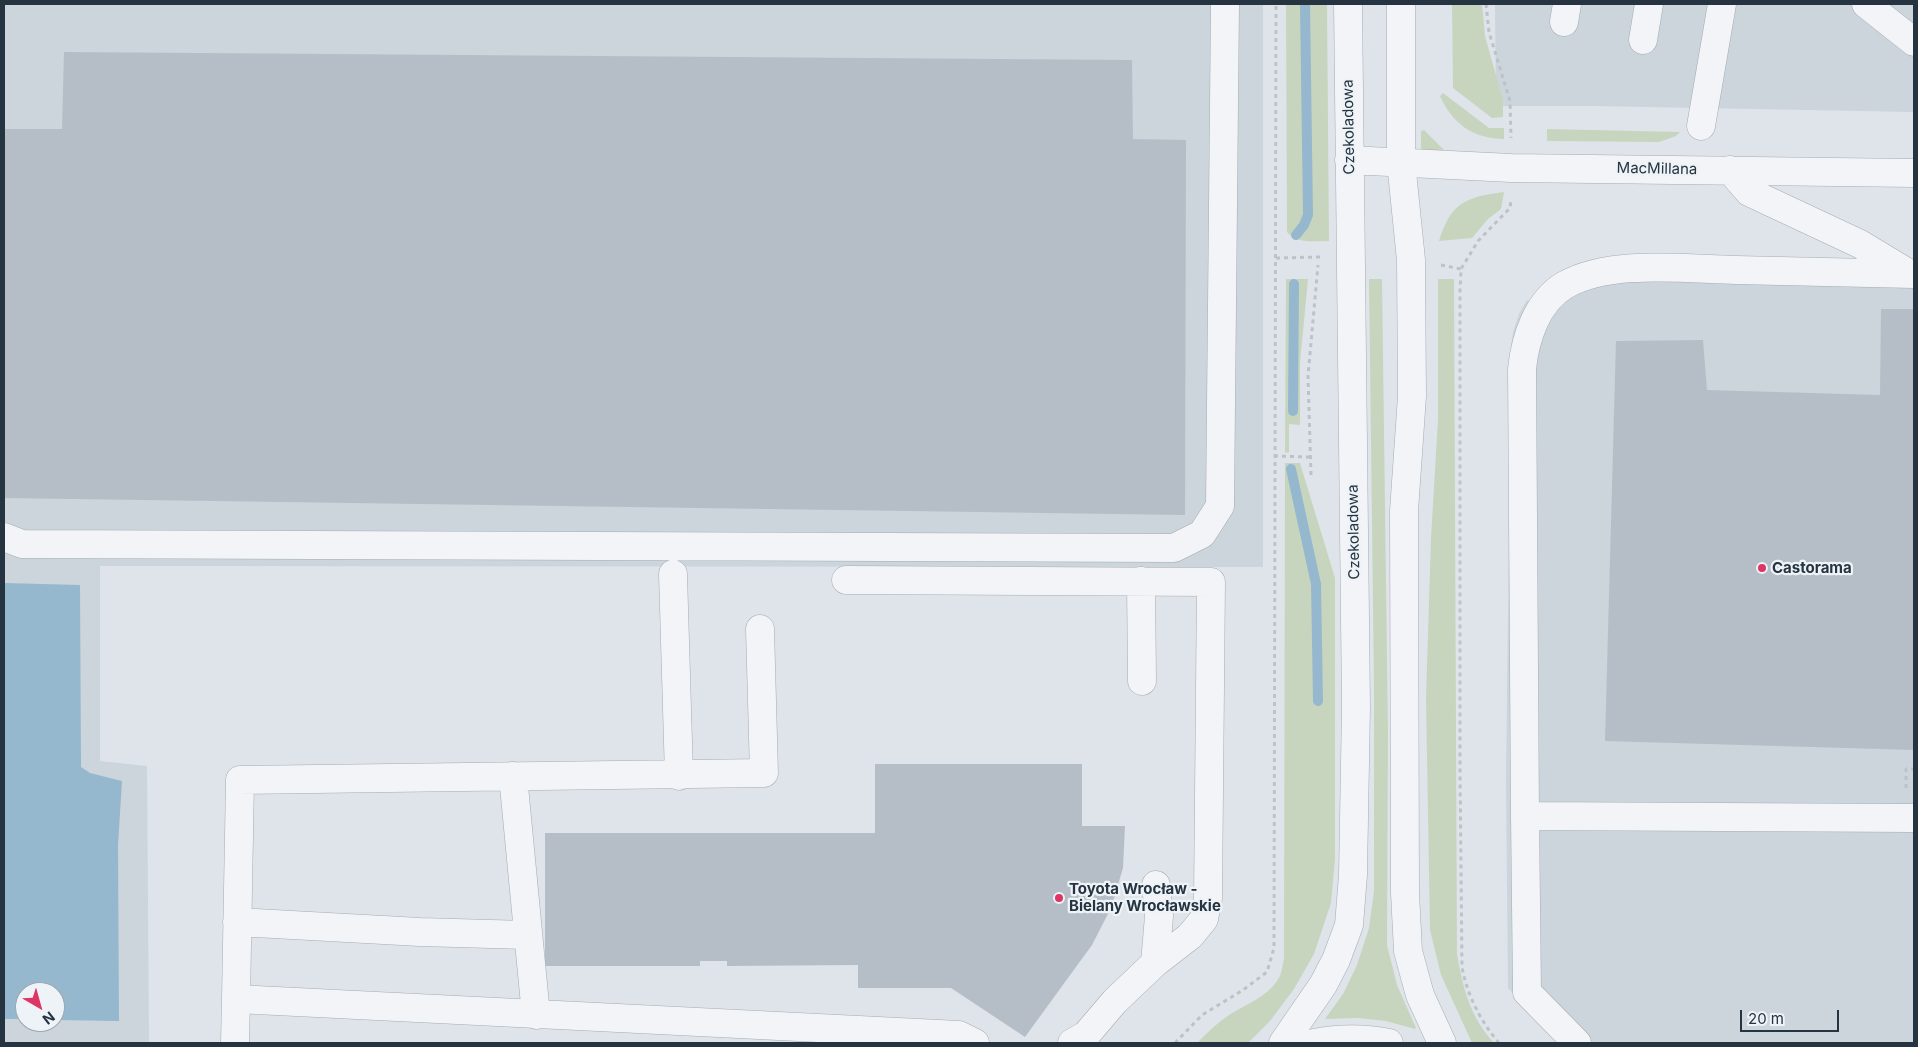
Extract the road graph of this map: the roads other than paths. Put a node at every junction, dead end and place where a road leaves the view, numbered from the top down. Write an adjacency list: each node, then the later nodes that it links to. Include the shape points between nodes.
1 (1224, 4): 15 (street, via 1220,506 1202,534 1174,548 22,544)
2 (1348, 4): 10 (street, Czekoladowa)
3 (1401, 4): 11 (street)
4 (1650, 4): 7 (street)
5 (1722, 4): 9 (street)
6 (1866, 4): 8 (street)
7 (1643, 40)
8 (1914, 42)
9 (1701, 126)
10 (1349, 160): 11 (street, MacMillana); 34 (street, Czekoladowa, via 1356,706 1352,899 1349,925 1336,960)
11 (1401, 162): 12 (street, MacMillana, via 1512,168); 37 (street, via 1411,260 1412,386 1404,510 1405,893 1408,951 1420,995)
12 (1730, 170): 13 (street, MacMillana); 14 (street, via 1749,192 1860,244)
13 (1914, 173)
14 (1912, 274): 23 (street, via 1652,268 1603,270 1564,285 1541,309 1527,336 1522,369)
15 (4, 537)
16 (673, 574): 22 (street)
17 (846, 580): 18 (street)
18 (1141, 580): 20 (street); 28 (street, via 1211,582 1208,898 1204,919 1190,936)
19 (760, 629): 22 (street, via 764,773)
20 (1142, 681)
21 (513, 776): 22 (street); 26 (street, via 240,780); 27 (street)
22 (679, 776)
23 (1525, 816): 24 (street); 38 (street, via 1527,992)
24 (1914, 818)
25 (1156, 885): 28 (street, via 1159,916)
26 (237, 922): 27 (street); 29 (street)
27 (527, 935): 30 (street)
28 (1155, 963): 33 (street, via 1115,1001 1086,1035)
29 (236, 999): 30 (street); 31 (street)
30 (536, 1015): 32 (street, via 959,1035)
31 (235, 1043)
32 (975, 1043)
33 (1072, 1043)
34 (1283, 1043)
35 (1314, 1043): 36 (street, via 1370,1039)
36 (1390, 1043)
37 (1442, 1043)
38 (1577, 1043)

